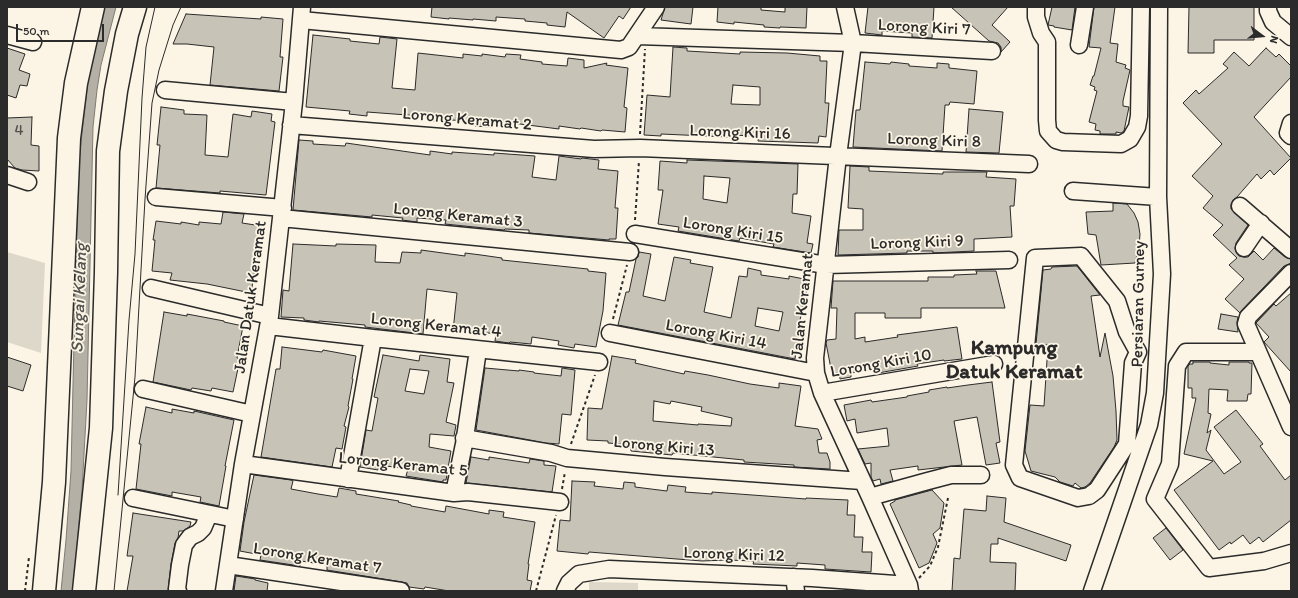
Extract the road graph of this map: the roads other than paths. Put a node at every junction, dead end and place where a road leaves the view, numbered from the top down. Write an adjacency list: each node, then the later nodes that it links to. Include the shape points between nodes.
1 (92, 7): 71 (highway, via 76,83 69,138 54,482)
2 (134, 7): 72 (highway, via 127,34 108,151 101,428)
3 (656, 7): 12 (street)
4 (845, 7): 15 (street, Jalan Keramat)
5 (1036, 7): 7 (street, via 1041,33 1047,42 1048,130 1056,140 1063,142 1121,144 1130,139 1137,127 1139,116)
6 (1085, 7): 16 (street)
7 (1140, 7)
8 (1160, 7): 30 (street, Persiaran Gurney)
9 (1268, 7): 13 (street, via 1274,22)
10 (302, 14): 12 (street, via 621,50 628,47); 19 (street, Jalan Datuk Keramat)
11 (7, 35): 14 (street)
12 (637, 36): 15 (street, Lorong Kiri 7)
13 (1291, 37)
14 (33, 42)
15 (853, 44): 17 (street, Lorong Kiri 7); 24 (street, Jalan Keramat)
16 (1079, 45)
17 (992, 50)
18 (165, 90): 19 (street)
19 (294, 102): 21 (street, Jalan Datuk Keramat)
20 (1291, 123): 22 (street, via 1288,133)
21 (291, 125): 23 (street, Lorong Keramat 2, via 594,149); 32 (street, Jalan Datuk Keramat)
22 (1291, 136)
23 (640, 148): 24 (street, Lorong Kiri 16)
24 (838, 156): 25 (street, Lorong Kiri 8); 39 (street, Jalan Keramat)
25 (1029, 164)
26 (7, 175): 27 (street)
27 (28, 182)
28 (1073, 191): 30 (street)
29 (156, 197): 32 (street, Lorong Keramat 3)
30 (1158, 197): 46 (street, Persiaran Gurney, via 1162,274)
31 (1240, 206): 33 (street)
32 (282, 213): 37 (street, Lorong Keramat 3); 42 (street, Jalan Datuk Keramat)
33 (1261, 223): 35 (street); 36 (street)
34 (635, 234): 39 (street, Lorong Kiri 15)
35 (1244, 248)
36 (1291, 250)
37 (630, 252)
38 (1009, 260): 39 (street, Lorong Kiri 9)
39 (826, 265): 51 (street, Jalan Keramat, via 815,358)
40 (1291, 273): 48 (street, via 1248,317 1246,324)
41 (151, 288): 42 (street, Lorong Keramat 4)
42 (270, 321): 44 (street, Lorong Keramat 4); 54 (street, Jalan Datuk Keramat)
43 (610, 333): 51 (street, Lorong Kiri 14)
44 (373, 338): 45 (street, Lorong Keramat 4); 59 (street)
45 (478, 350): 49 (street, Lorong Keramat 4); 56 (street)
46 (1157, 351): 47 (street); 77 (street, Persiaran Gurney, via 1150,425)
47 (1138, 352): 47 (street, via 1133,363 1127,444 1097,490 1089,496 1078,498 1020,478 1014,465 1035,258 1081,256 1117,300 1127,332)
48 (1258, 352): 55 (street); 67 (street, via 1186,352 1177,366 1170,464 1155,499 1209,568 1264,561)
49 (599, 362)
50 (994, 364): 53 (street, Lorong Kiri 10)
51 (816, 373): 53 (street, Jalan Keramat)
52 (143, 389): 54 (street)
53 (822, 393): 60 (street, Jalan Keramat)
54 (252, 414): 57 (street, Jalan Datuk Keramat)
55 (1290, 425)
56 (464, 438): 60 (street, Lorong Kiri 13, via 567,458); 61 (street)
57 (243, 464): 59 (street, Lorong Keramat 5); 66 (street, Jalan Datuk Keramat)
58 (981, 475): 62 (street, via 952,475)
59 (348, 479): 61 (street, Lorong Keramat 5)
60 (862, 481): 62 (street, Jalan Keramat)
61 (454, 493): 64 (street, Lorong Keramat 5, via 468,492)
62 (870, 497): 70 (street, Jalan Keramat)
63 (133, 498): 65 (street)
64 (560, 502)
65 (209, 514): 66 (street); 73 (street, via 203,528 184,545)
66 (235, 520): 68 (street, Jalan Datuk Keramat)
67 (1291, 553)
68 (228, 565): 74 (street, Jalan Datuk Keramat); 75 (street, Lorong Keramat 7)
69 (795, 584): 70 (street, Lorong Kiri 12); 76 (street, Lorong Kiri 12, via 609,569 579,574)
70 (910, 588)
71 (44, 591)
72 (84, 591)
73 (178, 591)
74 (224, 591)
75 (401, 591)
76 (565, 591)
77 (1092, 591)

